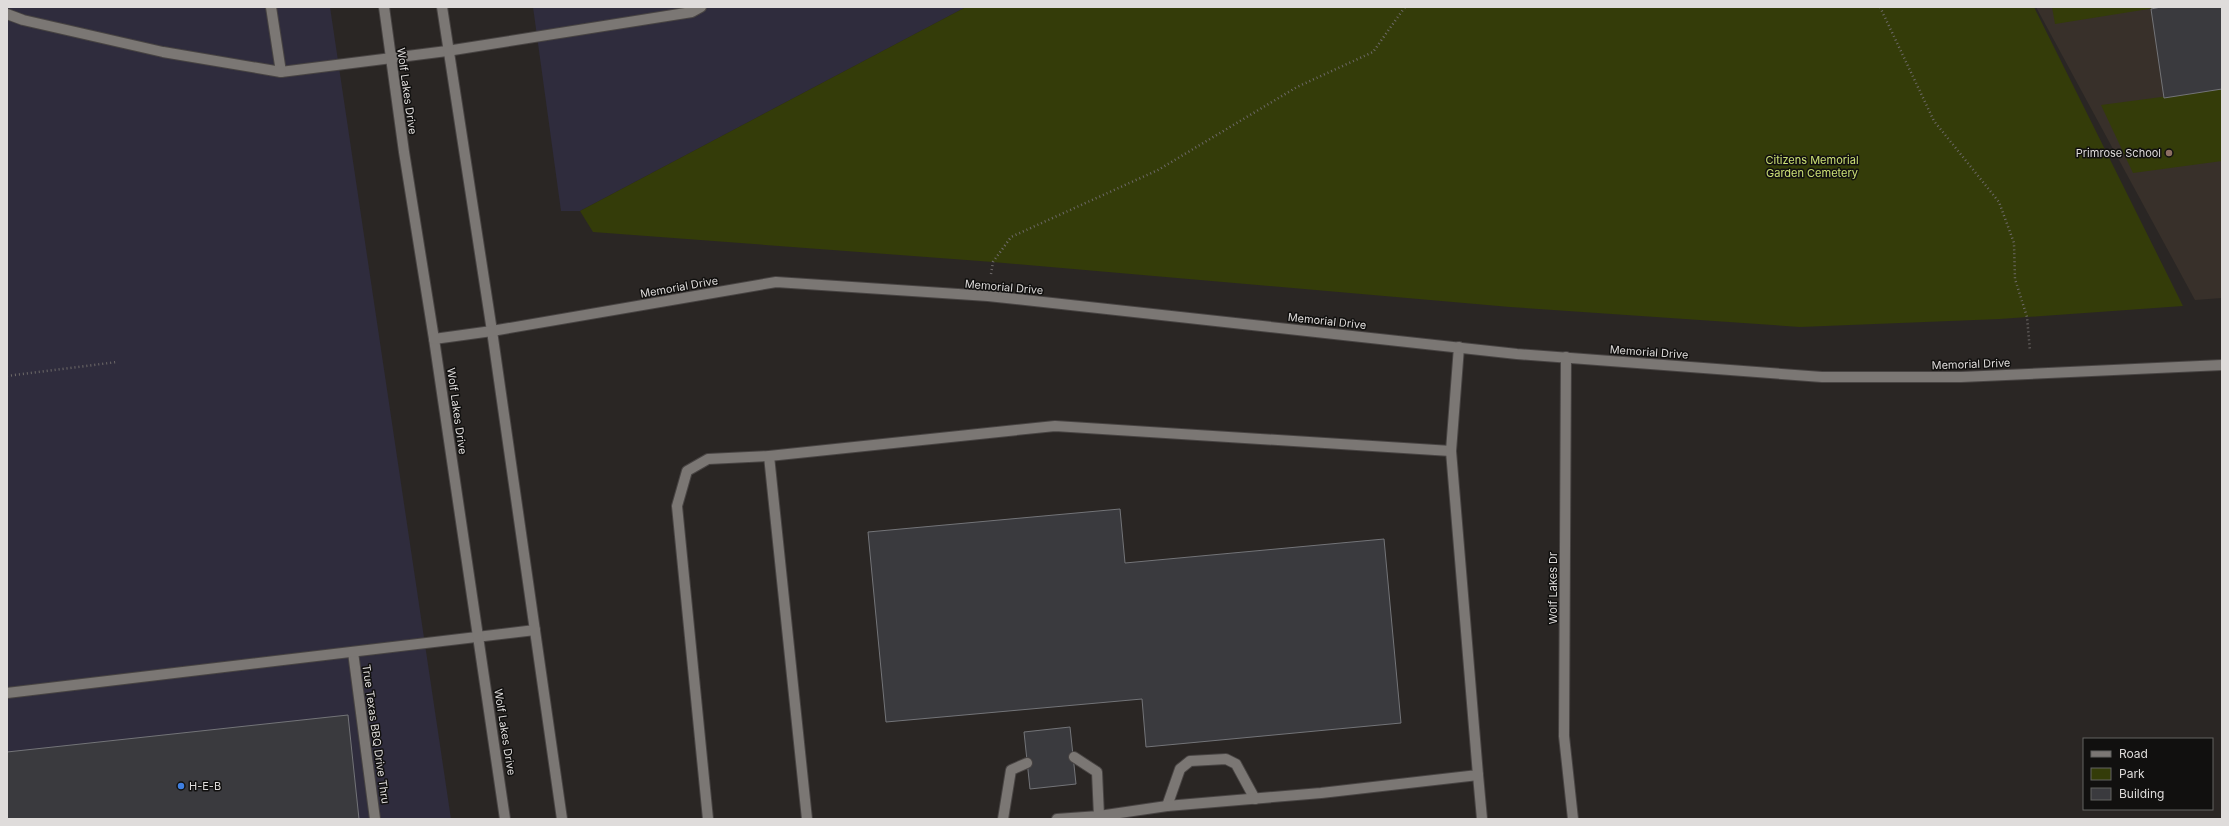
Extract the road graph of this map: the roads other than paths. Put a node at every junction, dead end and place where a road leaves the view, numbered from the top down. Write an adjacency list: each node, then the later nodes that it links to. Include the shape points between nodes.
1 (271, 7): 8 (street)
2 (384, 7): 7 (street, Wolf Lakes Drive)
3 (442, 7): 6 (street)
4 (701, 7): 6 (street, via 692,12)
5 (7, 14): 8 (street, via 23,20 163,52)
6 (447, 51): 7 (street); 9 (street)
7 (389, 57): 8 (street); 10 (street, Wolf Lakes Drive)
8 (280, 72)
9 (492, 331): 10 (street, Memorial Drive); 11 (street, Memorial Drive, via 776,282 988,296); 16 (street)
10 (434, 339): 17 (street, Wolf Lakes Drive)
11 (1458, 347): 12 (street, Memorial Drive); 14 (street)
12 (1566, 357): 13 (street, Memorial Drive, via 1822,377 1960,377); 34 (street, Wolf Lakes Dr, via 1564,736)
13 (2222, 364)
14 (1451, 451): 15 (street, via 1055,426); 22 (street)
15 (769, 456): 29 (street, via 708,459 686,472 676,506); 30 (street)
16 (535, 630): 17 (street); 28 (street)
17 (478, 637): 18 (street); 27 (street, Wolf Lakes Drive)
18 (353, 652): 19 (street); 26 (street, True Texas BBQ Drive Thru)
19 (7, 693)
20 (1074, 757): 25 (street, via 1098,772)
21 (1027, 763): 31 (street, via 1011,770)
22 (1478, 775): 23 (street); 33 (street)
23 (1255, 798): 24 (street); 24 (street, via 1236,764 1226,759 1190,761 1180,769)
24 (1167, 806): 25 (street)
25 (1099, 818): 32 (street)
26 (375, 819)
27 (506, 819)
28 (562, 819)
29 (708, 819)
30 (807, 819)
31 (1002, 819)
32 (1057, 819)
33 (1482, 819)
34 (1573, 819)

